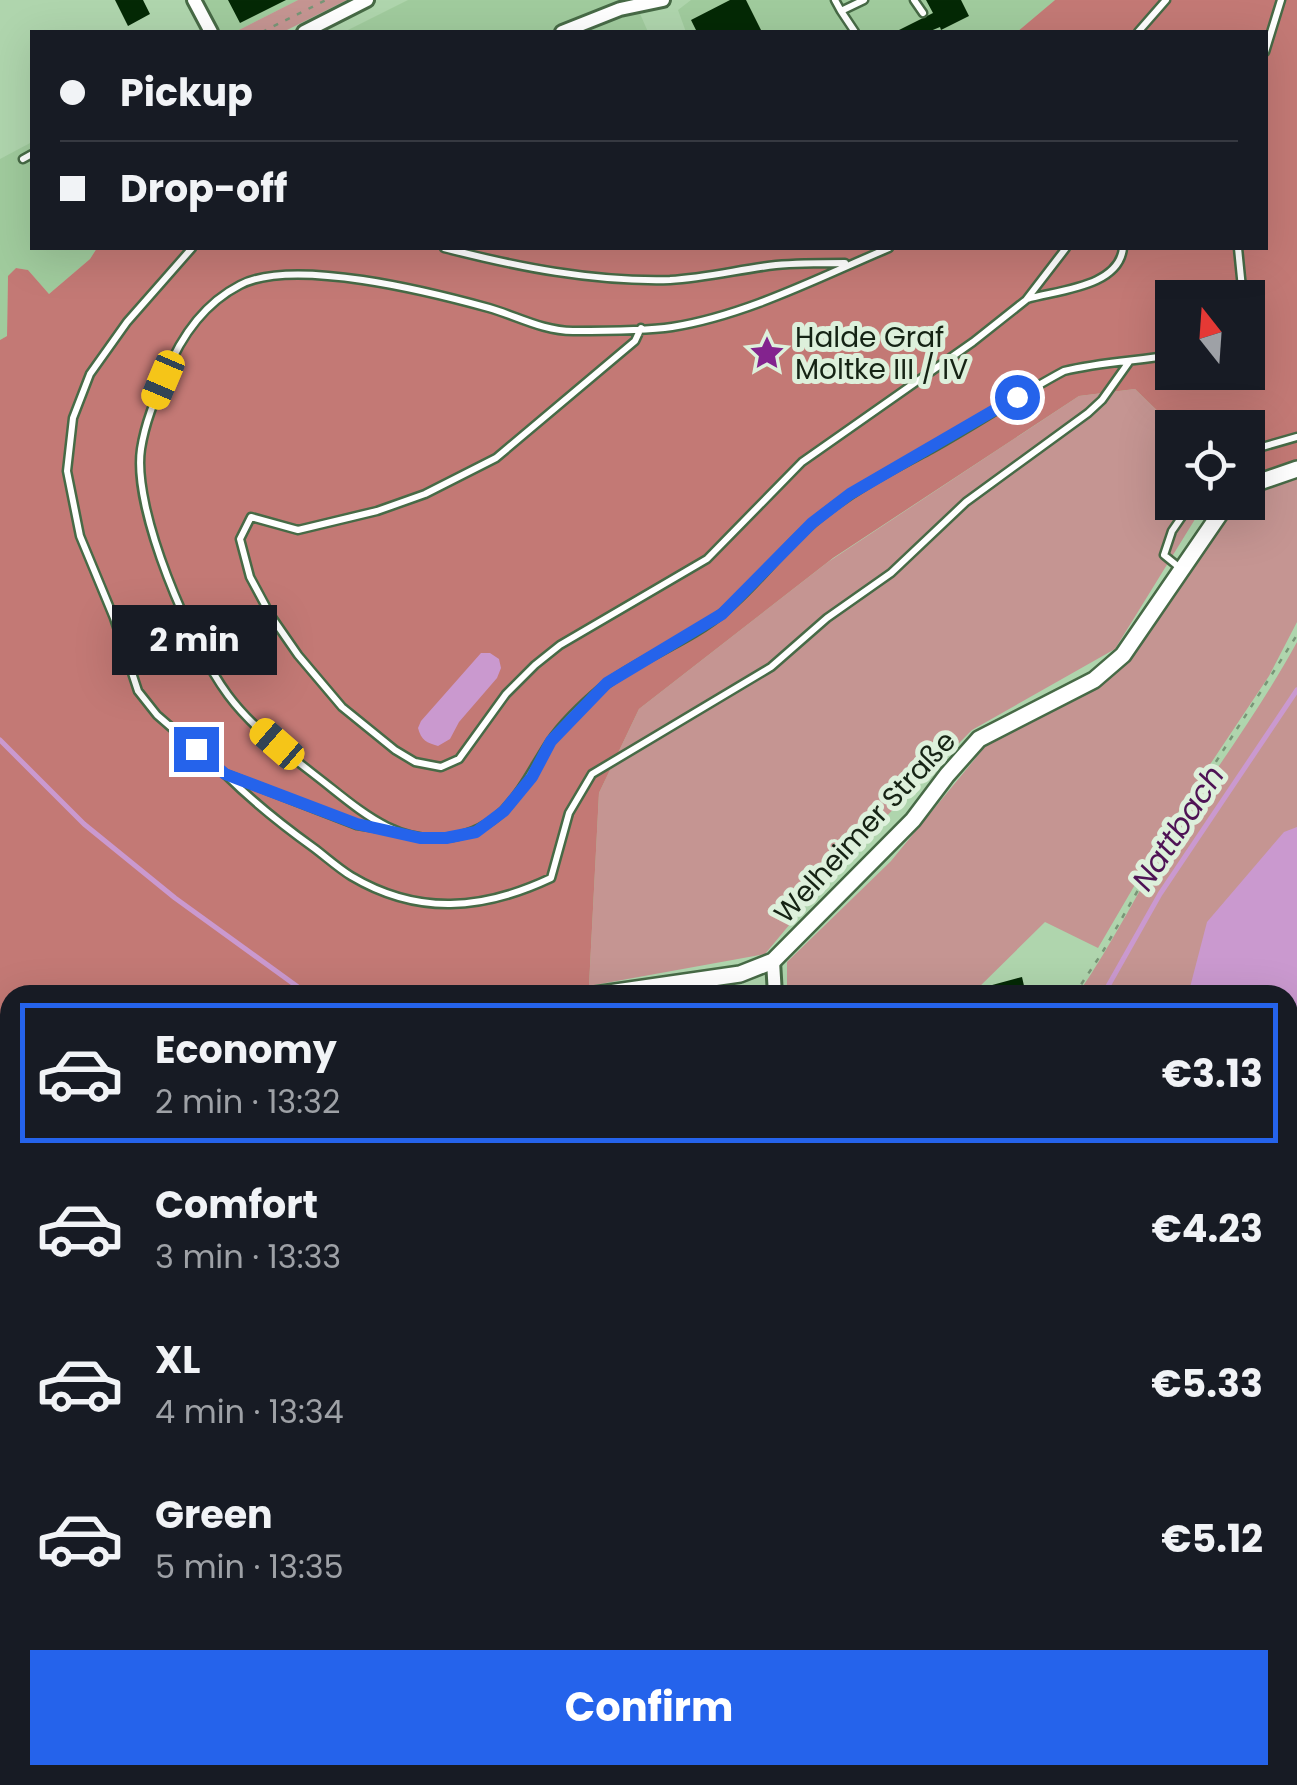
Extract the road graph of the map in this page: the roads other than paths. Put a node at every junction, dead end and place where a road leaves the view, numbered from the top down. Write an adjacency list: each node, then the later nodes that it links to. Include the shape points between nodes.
1 (194, 0): 11 (street)
2 (367, 0): 12 (street)
3 (663, 0): 13 (street)
4 (835, 0): 9 (lane)
5 (864, 0): 9 (lane)
6 (914, 0): 10 (lane)
7 (1166, 0): 15 (lane)
8 (1281, 0): 16 (lane)
9 (842, 11): 14 (lane)
10 (923, 13)
11 (210, 30)
12 (308, 30)
13 (567, 30)
14 (854, 30)
15 (1140, 30)
16 (1268, 42)
17 (30, 155): 18 (lane)
18 (23, 159)
19 (190, 250): 38 (lane, via 90,374 73,418 67,471 80,536 138,691 156,716)
20 (452, 250): 25 (lane, via 580,276 637,280)
21 (884, 250): 25 (lane)
22 (1064, 250): 27 (lane)
23 (1122, 250): 27 (lane, via 1117,268 1104,276)
24 (1238, 250): 26 (lane)
25 (852, 264): 28 (lane, via 726,313)
26 (1241, 280)
27 (1026, 300): 28 (lane, via 802,462 707,558 560,644 506,694 459,758 441,767 415,762 342,707 298,655 250,578 240,540 244,526 251,517 298,530 320,527 461,478 496,458 636,341)
28 (642, 328): 39 (lane, via 568,331 432,295 322,275 274,274 222,295 175,351 140,453 150,518 182,618 228,695 254,723)
29 (1155, 358): 30 (lane)
30 (1129, 362): 38 (lane, via 1088,413 966,502 890,573 771,667 592,774 569,814 550,878 477,903 412,901 352,876 260,810); 39 (lane, via 1064,371 850,494 722,614 607,683 551,741 504,811 476,832 420,838)
31 (1297, 437): 32 (lane)
32 (1265, 446)
33 (1297, 469): 34 (street)
34 (1265, 480)
35 (1180, 520): 37 (lane, via 1164,555)
36 (1215, 520): 37 (street, Welheimer Straße)
37 (1181, 568): 40 (street, Welheimer Straße, via 1110,668 980,739 913,820)
38 (225, 774): 39 (lane)
39 (386, 829)
40 (774, 962): 41 (street); 42 (street, Welheimer Straße)
41 (664, 985)
42 (774, 985)

